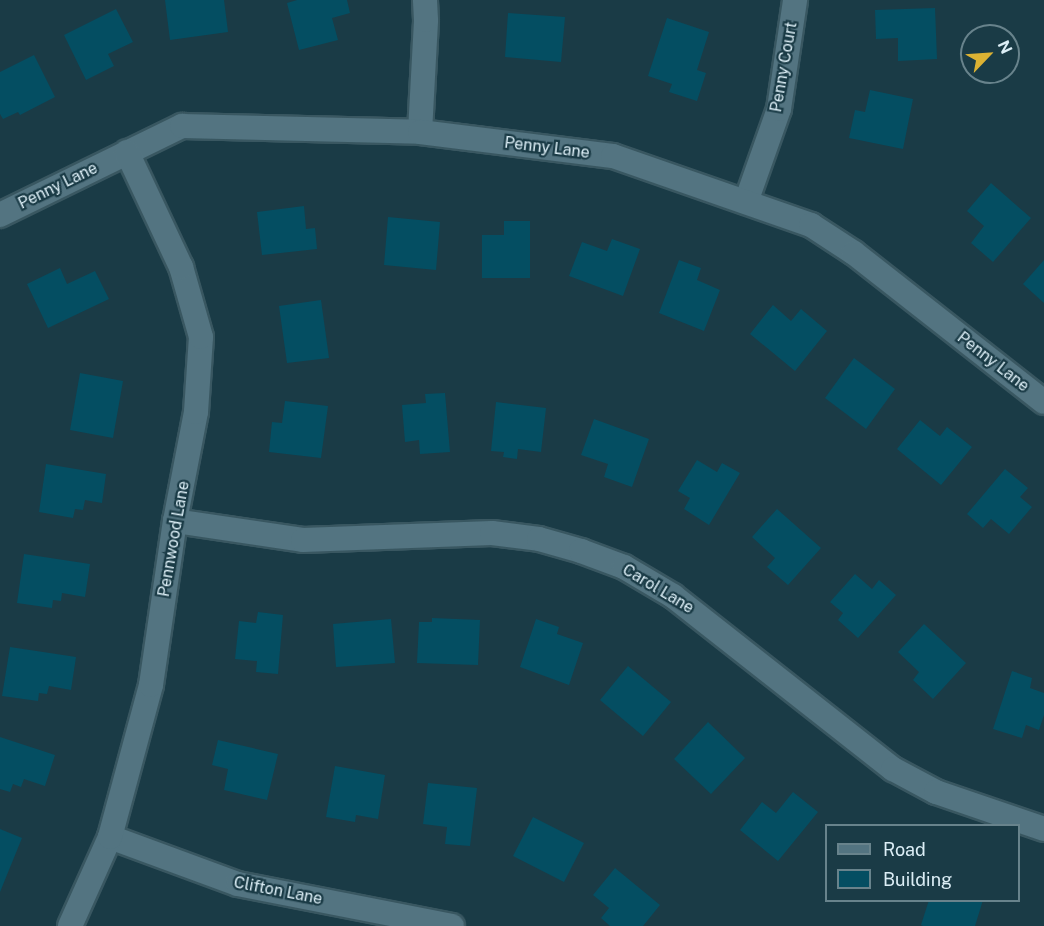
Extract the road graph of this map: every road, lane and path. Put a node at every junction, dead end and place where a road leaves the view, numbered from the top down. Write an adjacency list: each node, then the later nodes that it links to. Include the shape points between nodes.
1 (424, 0): 3 (street)
2 (795, 0): 5 (street, Penny Court, via 779,109)
3 (420, 132): 4 (street, Penny Lane, via 182,126); 5 (street, Penny Lane, via 613,156)
4 (127, 152): 6 (street, Penny Lane); 8 (street, Pennwood Lane, via 181,267 201,337 196,412)
5 (746, 202): 7 (street, Penny Lane, via 792,217 830,236)
6 (0, 215)
7 (1044, 402)
8 (175, 521): 9 (street, Carol Lane, via 303,540 492,533 539,539 581,551 624,567 673,596 893,769 936,792); 10 (street, Pennwood Lane, via 151,685)
9 (1044, 829)
10 (110, 837): 11 (street, Pennwood Lane); 12 (street, Clifton Lane, via 238,884)
11 (70, 926)
12 (452, 926)

